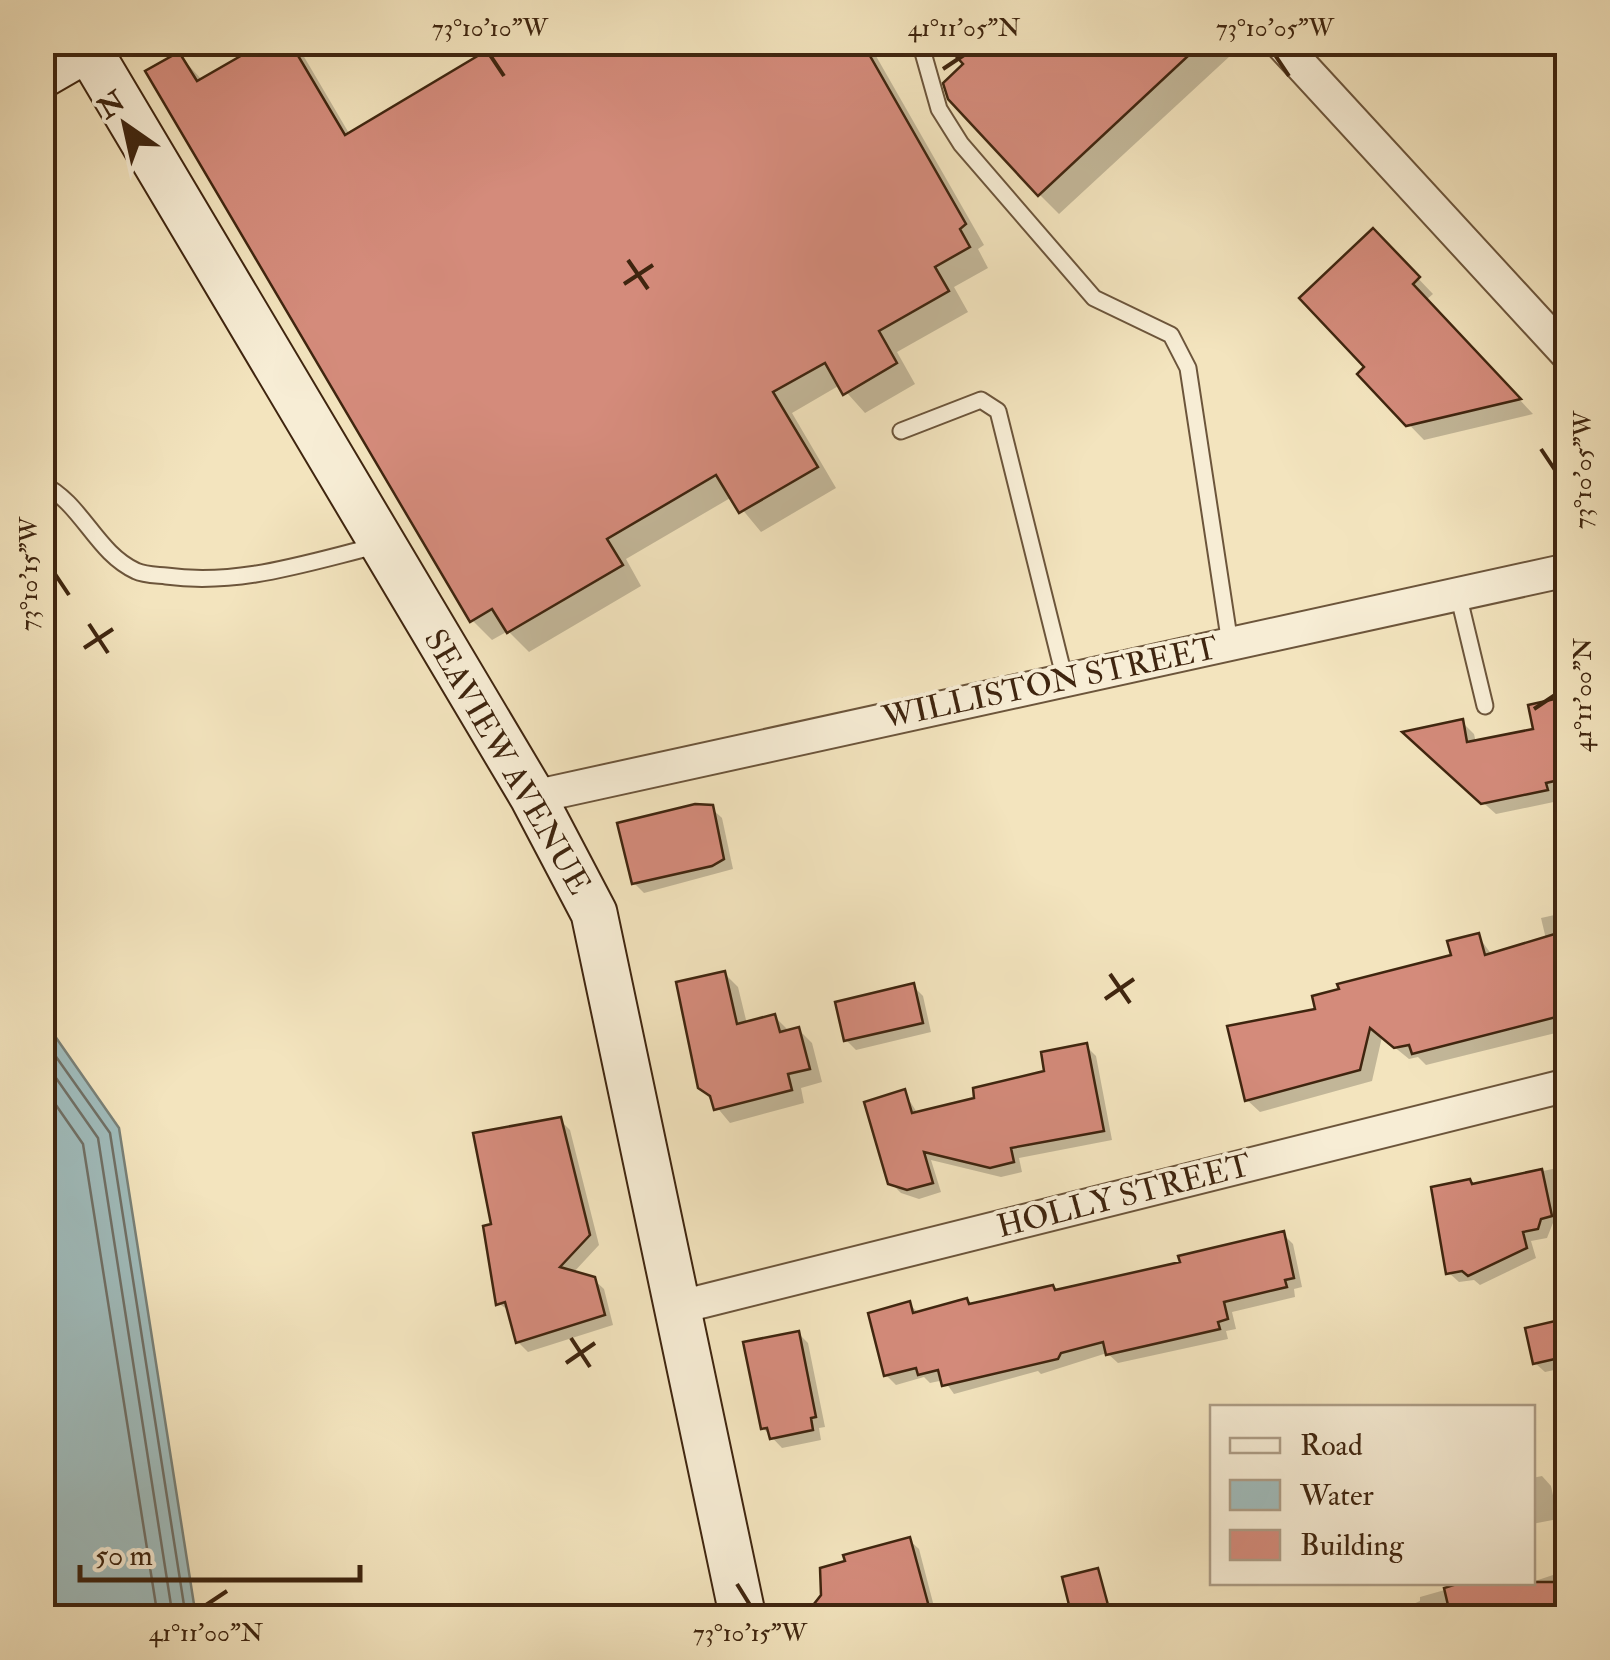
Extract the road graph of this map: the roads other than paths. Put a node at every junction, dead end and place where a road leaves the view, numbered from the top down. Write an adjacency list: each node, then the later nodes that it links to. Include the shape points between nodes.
1 (920, 42): 11 (lane, via 939,109 973,158 1094,298 1170,334 1188,368)
2 (1280, 42): 5 (street)
3 (90, 45): 4 (main road); 8 (main road, SEAVIEW AVENUE)
4 (42, 75)
5 (1568, 355)
6 (901, 431): 12 (lane, via 981,400 998,411)
7 (42, 484): 8 (lane, via 65,494 136,572 198,580 252,577)
8 (380, 544): 14 (main road, SEAVIEW AVENUE)
9 (1568, 570): 10 (street, WILLISTON STREET)
10 (1458, 594): 11 (street, WILLISTON STREET); 13 (lane)
11 (1230, 644): 12 (street, WILLISTON STREET)
12 (1065, 680): 14 (street, WILLISTON STREET)
13 (1485, 706)
14 (533, 797): 16 (main road, SEAVIEW AVENUE, via 594,913)
15 (1568, 1085): 16 (street, HOLLY STREET)
16 (680, 1307): 17 (main road, SEAVIEW AVENUE)
17 (743, 1618)

